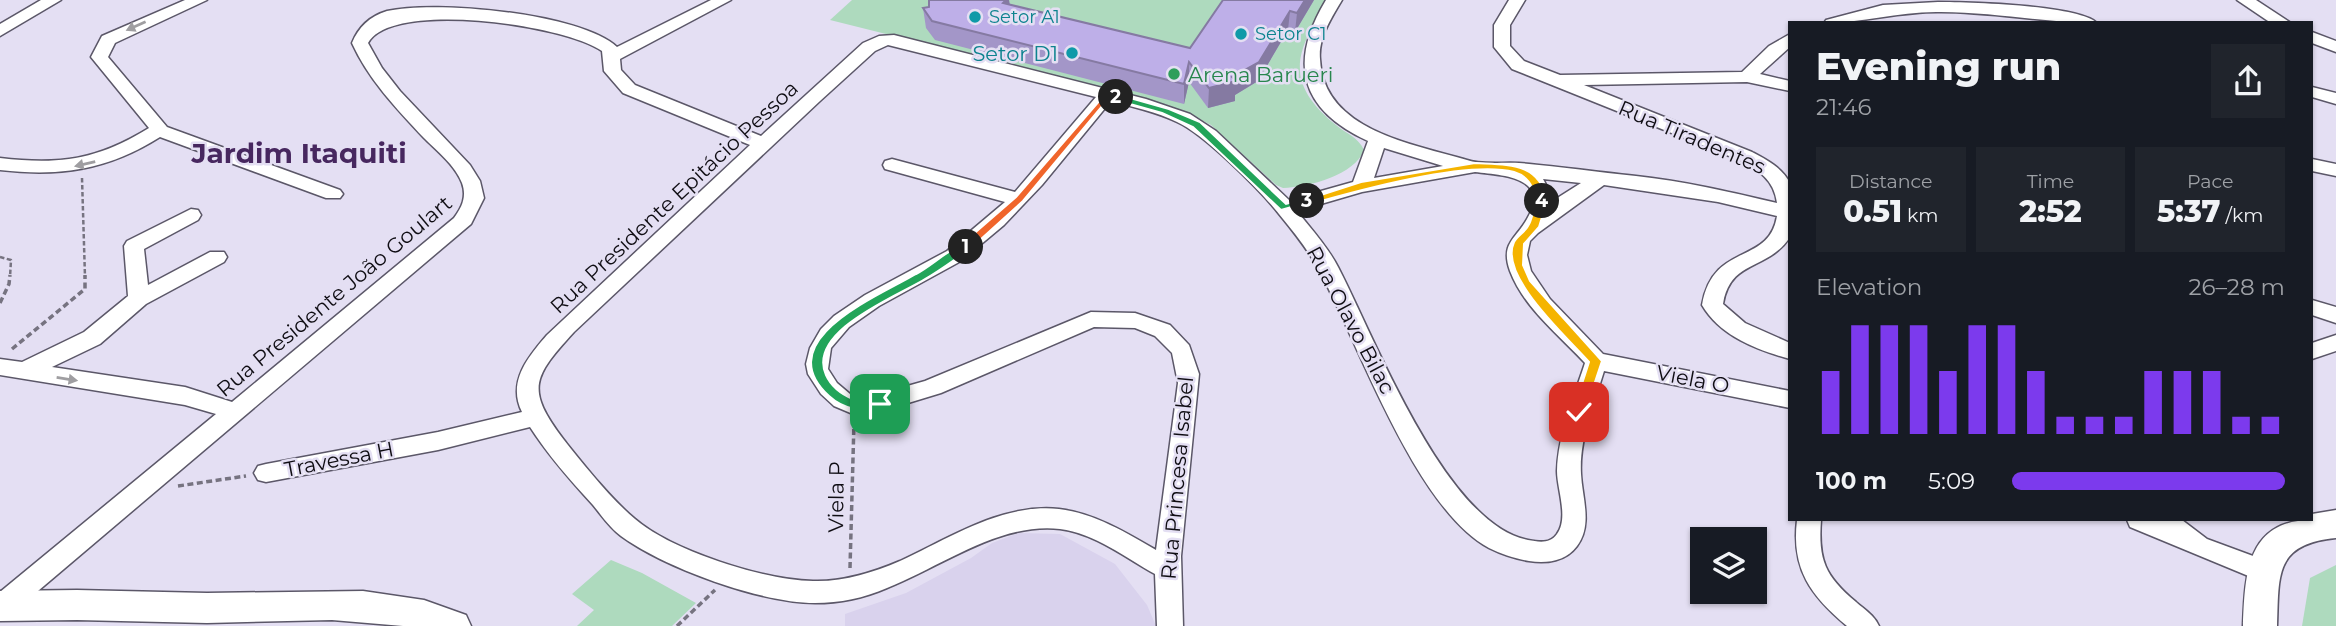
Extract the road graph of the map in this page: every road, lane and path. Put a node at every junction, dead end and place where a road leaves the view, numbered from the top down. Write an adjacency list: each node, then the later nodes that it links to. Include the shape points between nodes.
1 (53, 0): 10 (street)
2 (199, 0): 22 (street, one-way to 22, via 108,40 99,57)
3 (723, 0): 15 (street)
4 (1334, 0): 23 (street, via 1315,38 1311,59 1315,80 1339,115)
5 (1517, 0): 17 (street, Rua Tiradentes, via 1502,26 1502,47 1518,65)
6 (2245, 0): 9 (street)
7 (1840, 21): 8 (street, via 1887,9 1925,7)
8 (2074, 21)
9 (2280, 21)
10 (0, 31)
11 (2313, 37): 14 (street)
12 (894, 40): 20 (street, Rua Olavo Bilac); 24 (street, Rua Presidente Epitácio Pessoa, via 869,47)
13 (1788, 40): 16 (street)
14 (2336, 47)
15 (612, 57): 24 (street, Rua Presidente João Goulart, via 613,71 629,89); 56 (street, Rua Presidente João Goulart, via 610,49 585,35 456,4 410,8 363,33 360,43 373,68 468,175 475,198 471,210)
16 (1748, 77): 17 (street); 18 (street)
17 (1558, 80): 39 (street, Rua Tiradentes, via 1763,166 1782,185)
18 (1788, 86)
19 (2313, 92): 21 (street)
20 (1107, 95): 37 (street); 38 (street, Rua Olavo Bilac, via 1166,111 1196,125)
21 (2336, 99)
22 (158, 130): 27 (street, one-way to 27, via 112,156); 36 (street)
23 (1378, 140): 25 (street); 35 (street)
24 (762, 143): 57 (street, Rua Presidente Epitácio Pessoa, via 546,351 531,372 526,393)
25 (1404, 150): 30 (street); 33 (street)
26 (0, 164): 27 (street, via 50,170)
27 (82, 165): 51 (path, via 85,289)
28 (892, 165): 37 (street)
29 (2313, 165): 32 (street)
30 (1475, 166): 31 (street); 33 (street)
31 (1518, 169): 34 (street); 41 (street, via 1534,179 1542,192)
32 (2336, 170)
33 (1403, 177): 35 (street)
34 (1601, 179): 39 (street, via 1718,196); 41 (street)
35 (1361, 186): 38 (street)
36 (333, 194)
37 (1019, 199): 55 (street, via 954,256 866,304 830,334 818,352 817,368 824,384)
38 (1284, 208): 52 (street, Rua Olavo Bilac, via 1327,265 1411,436 1441,485 1469,518 1497,540 1542,553 1558,550 1569,538 1574,521 1569,471 1572,440)
39 (1788, 212): 49 (street, via 1778,242 1728,269 1717,280 1712,305 1739,331)
40 (191, 215): 44 (street, via 134,246)
41 (1534, 227): 52 (street, via 1517,249 1520,273)
42 (0, 257): 45 (path, via 11,260 9,284)
43 (217, 257): 44 (street)
44 (139, 299): 53 (street, via 92,338)
45 (0, 303)
46 (2313, 307): 47 (street)
47 (2336, 315)
48 (2336, 343): 50 (street)
49 (1788, 350)
50 (2313, 351)
51 (5, 359): 53 (street)
52 (1596, 361): 54 (street, Viela O)
53 (22, 372): 56 (street, one-way to 56, via 185,396)
54 (1788, 400)
55 (854, 406): 66 (street, Rua Princesa Isabel, via 912,395 1091,320 1133,318 1168,333 1187,366); 69 (path, Viela P)
56 (234, 411): 59 (street, Rua Presidente João Goulart)
57 (535, 417): 58 (street, Travessa H, via 438,441); 68 (street, via 628,528)
58 (266, 473): 59 (path, Travessa H)
59 (140, 491): 70 (street, Rua Presidente João Goulart)
60 (1809, 521): 74 (street, via 1807,550 1821,586)
61 (2141, 521): 65 (street)
62 (2166, 521): 65 (street)
63 (2336, 524): 64 (main road)
64 (2288, 526): 67 (main road)
65 (2198, 546): 67 (street)
66 (1166, 568): 69 (street, via 1091,528 1034,516); 73 (street, Rua Princesa Isabel)
67 (2263, 571): 75 (main road)
68 (732, 574): 69 (street, via 813,592); 72 (path)
69 (850, 589)
70 (2, 606): 71 (main road, via 321,604 382,607)
71 (454, 626)
72 (677, 626)
73 (1170, 626)
74 (1866, 626)
75 (2260, 626)

